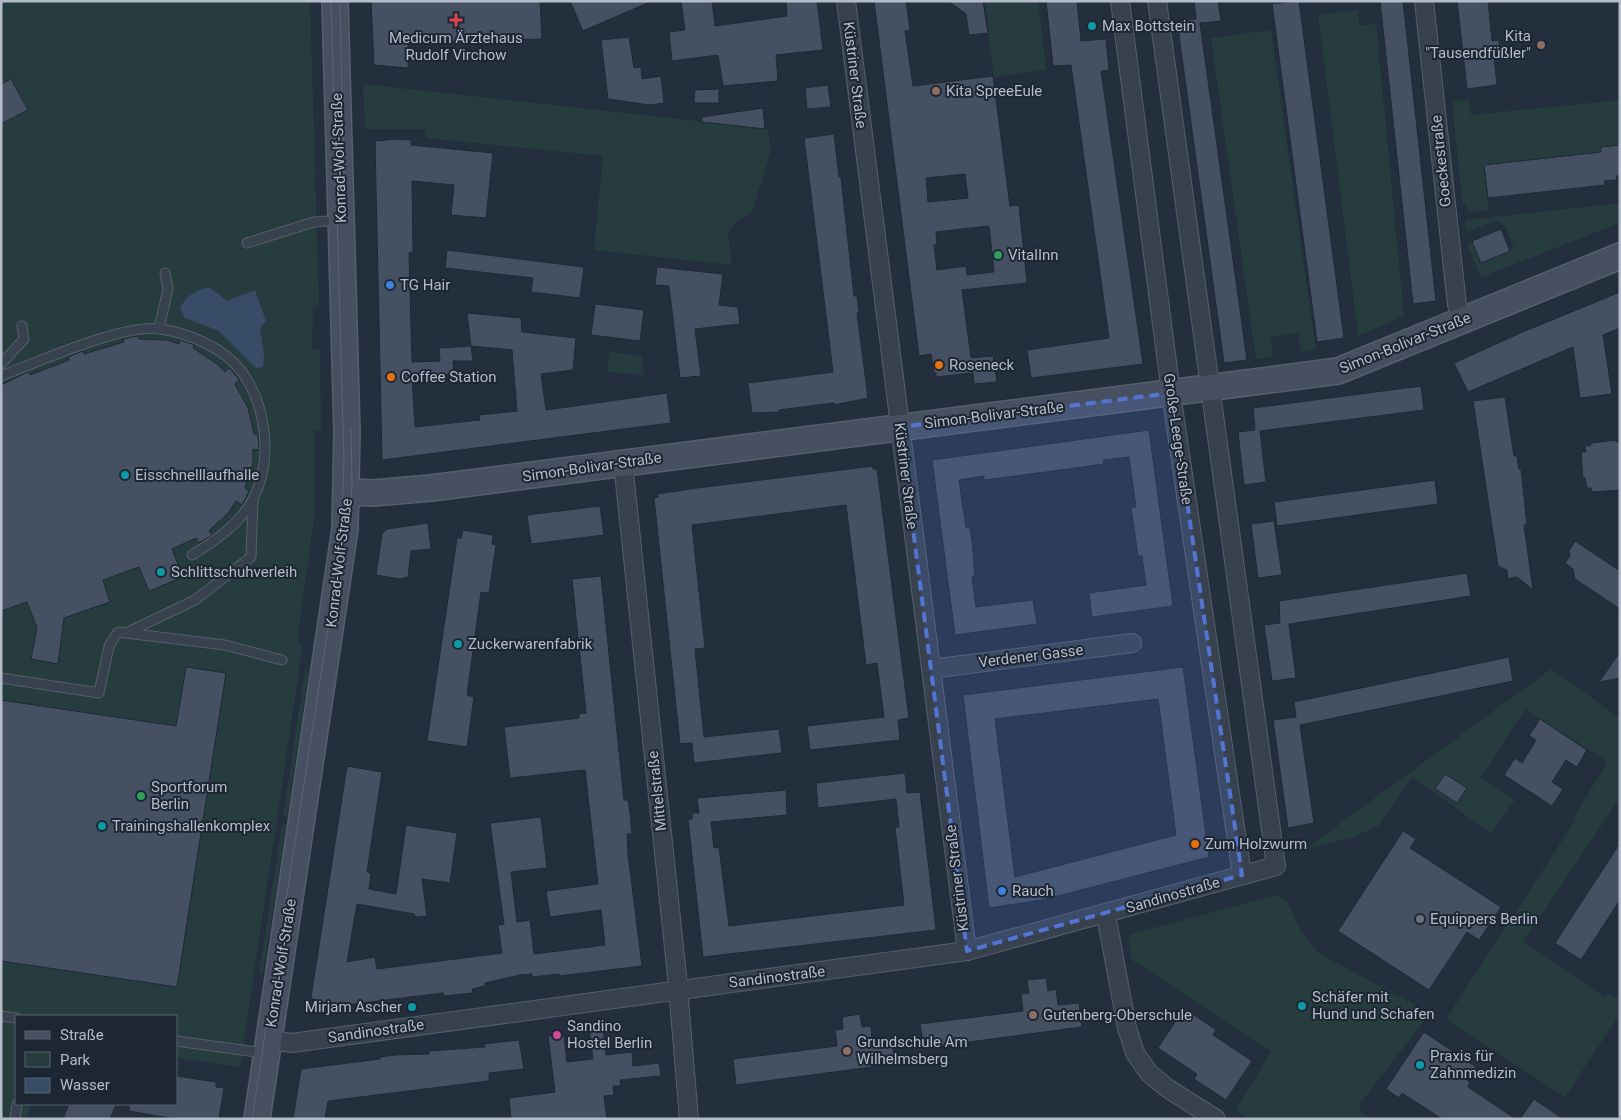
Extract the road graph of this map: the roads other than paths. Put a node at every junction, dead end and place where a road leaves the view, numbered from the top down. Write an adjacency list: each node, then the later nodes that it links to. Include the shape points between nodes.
1 (335, 1): 6 (street, Konrad-Wolf-Straße)
2 (846, 1): 17 (street, Küstriner Straße)
3 (1121, 1): 16 (street, Große-Leege-Straße)
4 (1157, 1): 15 (street)
5 (1424, 1): 10 (street, Goeckestraße, via 1457,305)
6 (341, 220): 7 (lane, via 314,222); 19 (street, Konrad-Wolf-Straße)
7 (247, 243)
8 (1620, 256): 10 (street, Simon-Bolivar-Straße)
9 (165, 274): 12 (lane, via 168,290)
10 (1462, 321): 15 (street, Simon-Bolivar-Straße, via 1338,371)
11 (22, 326): 13 (lane, via 24,339)
12 (159, 328): 14 (lane, via 140,328 111,336); 20 (lane, via 197,339 228,358 245,378 259,408 265,444 264,463)
13 (1, 364)
14 (1, 376)
15 (1210, 388): 16 (street, Simon-Bolivar-Straße); 27 (street, Sandinostraße, via 1276,866)
16 (1171, 393): 17 (street, Simon-Bolivar-Straße); 27 (street, Große-Leege-Straße)
17 (900, 428): 18 (street, Simon-Bolivar-Straße); 25 (street, Küstriner Straße)
18 (623, 463): 19 (street, Simon-Bolivar-Straße, via 431,488 379,493); 30 (street, Mittelstraße)
19 (347, 492): 34 (street, Konrad-Wolf-Straße, via 340,565)
20 (253, 500): 21 (lane, via 218,539); 22 (lane, via 251,557 195,600)
21 (192, 555)
22 (128, 632): 24 (lane, via 225,645); 26 (lane, via 118,632 112,638 100,693)
23 (1132, 643): 25 (street, Verdener Gasse)
24 (282, 660)
25 (931, 669): 29 (street, Küstriner Straße)
26 (1, 678)
27 (1242, 875): 28 (street, Sandinostraße)
28 (1106, 915): 29 (street, Sandinostraße); 39 (street, via 1126,1028 1135,1052 1149,1073 1167,1088)
29 (967, 952): 30 (street, Sandinostraße)
30 (678, 989): 34 (street, Sandinostraße); 38 (street, Mittelstraße)
31 (1, 1016): 32 (lane)
32 (15, 1018)
33 (178, 1041): 34 (lane)
34 (268, 1047): 37 (street, Konrad-Wolf-Straße)
35 (18, 1105): 36 (lane)
36 (15, 1119)
37 (257, 1119)
38 (689, 1119)
39 (1216, 1119)

